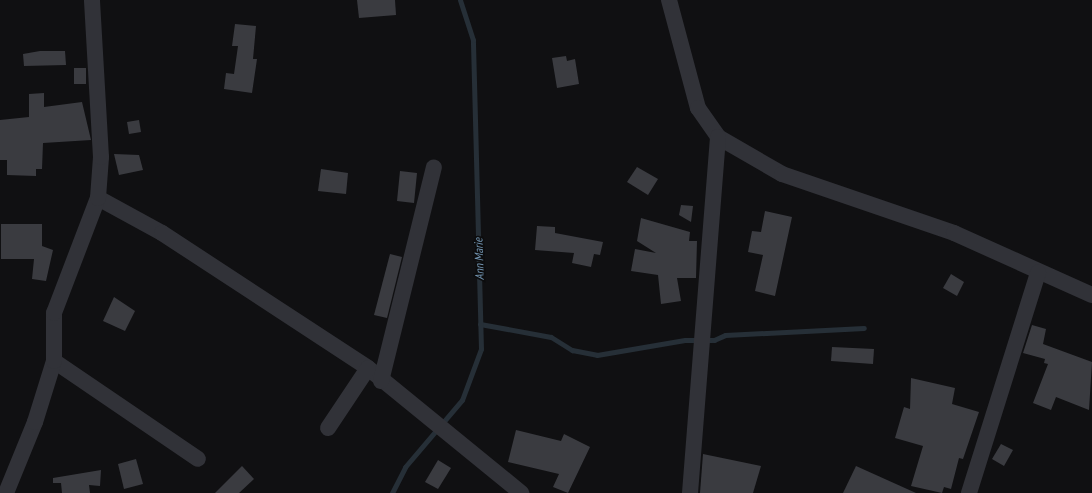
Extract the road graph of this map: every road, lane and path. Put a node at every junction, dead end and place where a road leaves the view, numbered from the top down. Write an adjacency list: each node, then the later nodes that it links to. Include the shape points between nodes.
1 (92, 0): 5 (street, via 101,156)
2 (669, 0): 3 (street, via 698,108)
3 (718, 137): 6 (street, via 782,174 954,233); 15 (street)
4 (434, 167): 10 (street)
5 (98, 198): 8 (street, via 54,313); 9 (street, via 168,237)
6 (1038, 273): 7 (street); 16 (street)
7 (1092, 295)
8 (54, 361): 12 (street); 13 (street, via 35,422)
9 (368, 368): 10 (street); 11 (street)
10 (381, 381): 14 (street, via 447,429)
11 (328, 428)
12 (198, 459)
13 (6, 493)
14 (521, 493)
15 (690, 493)
16 (969, 493)

